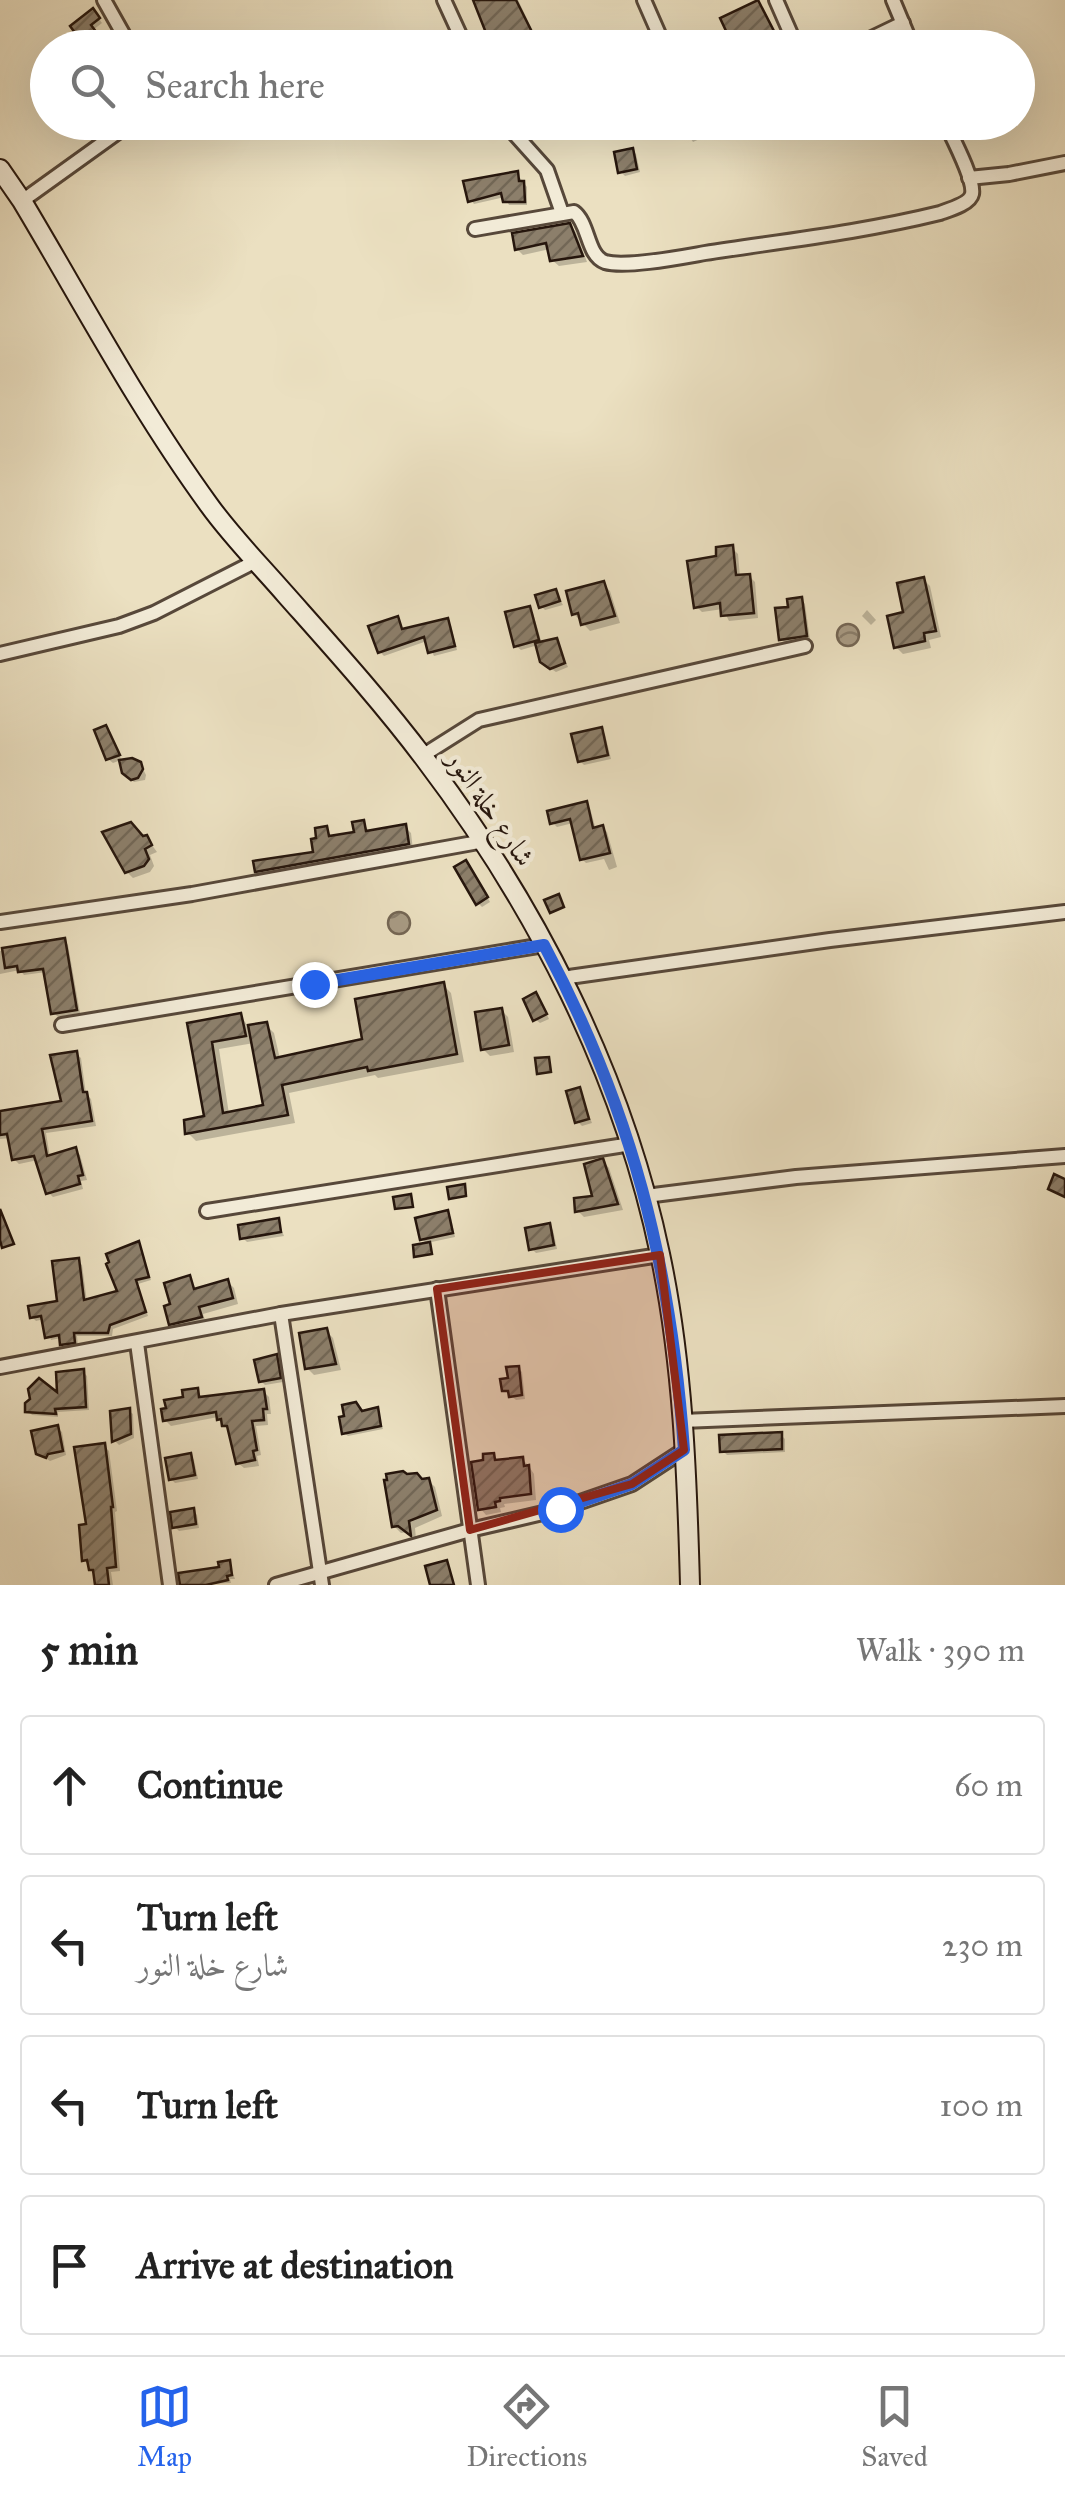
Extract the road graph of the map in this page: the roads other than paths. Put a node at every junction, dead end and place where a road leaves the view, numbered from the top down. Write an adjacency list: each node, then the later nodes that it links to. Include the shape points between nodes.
1 (104, 0): 7 (street)
2 (444, 0): 8 (street)
3 (644, 0): 9 (street)
4 (776, 0): 10 (street)
5 (893, 0): 6 (street)
6 (902, 23): 11 (street); 12 (street)
7 (122, 30)
8 (458, 30)
9 (657, 30)
10 (789, 30)
11 (888, 30)
12 (905, 30)
13 (107, 140): 19 (street)
14 (520, 140): 20 (street, via 547,170)
15 (953, 140): 18 (street)
16 (1065, 162): 18 (street)
17 (0, 169): 19 (street, شارع خلة النور)
18 (969, 178): 20 (street, via 969,200 944,212 657,260 606,262 597,257 583,219)
19 (22, 201): 22 (street, شارع خلة النور, via 167,444)
20 (562, 213): 21 (street)
21 (475, 230)
22 (256, 561): 24 (street, via 119,626); 25 (street, شارع خلة النور)
23 (805, 646): 25 (street, via 480,720)
24 (0, 654)
25 (422, 756): 26 (street, شارع خلة النور)
26 (484, 842): 28 (street); 29 (street, شارع خلة النور)
27 (1065, 912): 30 (street)
28 (0, 922)
29 (544, 945): 30 (street, شارع خلة النور); 31 (street)
30 (562, 978): 32 (street, شارع خلة النور)
31 (62, 1025)
32 (631, 1144): 34 (street, شارع خلة النور); 35 (street)
33 (1065, 1156): 34 (street)
34 (646, 1196): 36 (street, شارع خلة النور)
35 (207, 1212)
36 (660, 1254): 37 (street); 42 (street, شارع خلة النور)
37 (437, 1289): 38 (street); 44 (street)
38 (282, 1314): 39 (street); 45 (street)
39 (137, 1343): 40 (street); 46 (street)
40 (0, 1368)
41 (1065, 1406): 42 (street)
42 (682, 1421): 43 (street, شارع خلة النور)
43 (684, 1450): 44 (street, via 616,1490); 49 (street, شارع خلة النور)
44 (470, 1530): 45 (street); 48 (street)
45 (321, 1579): 47 (street)
46 (170, 1585)
47 (276, 1585)
48 (478, 1585)
49 (690, 1585)

